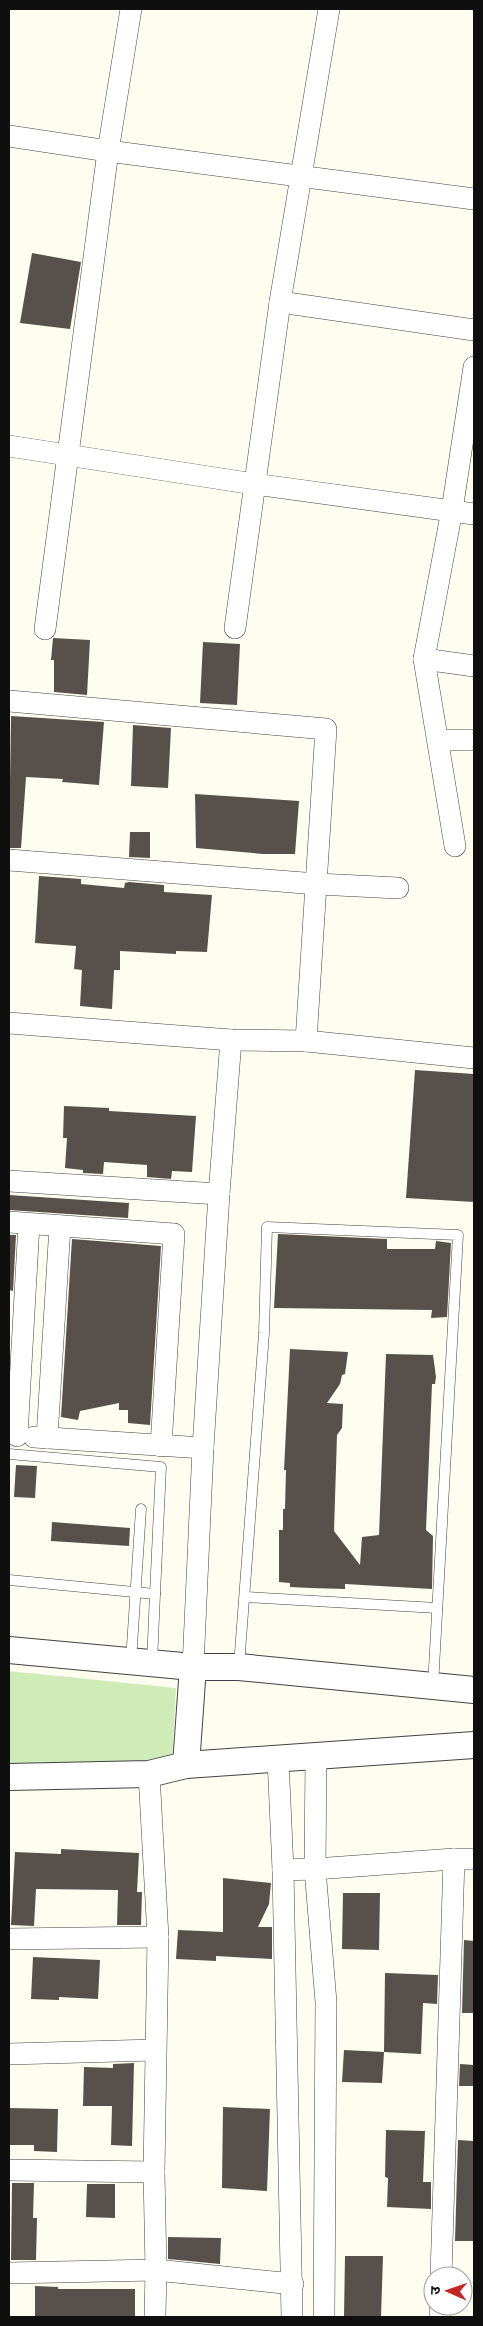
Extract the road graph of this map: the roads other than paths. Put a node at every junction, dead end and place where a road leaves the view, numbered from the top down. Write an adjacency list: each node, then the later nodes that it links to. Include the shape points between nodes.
1 (131, 9): 4 (street)
2 (329, 9): 5 (street)
3 (9, 136): 4 (street)
4 (108, 151): 5 (street); 11 (street)
5 (301, 175): 6 (street); 7 (street)
6 (474, 199)
7 (280, 302): 8 (street); 12 (street)
8 (474, 330)
9 (474, 367): 13 (street)
10 (9, 446): 11 (street)
11 (68, 455): 12 (street); 16 (street)
12 (254, 484): 13 (street); 15 (street)
13 (452, 510): 14 (street); 17 (street)
14 (474, 514)
15 (235, 628)
16 (45, 629)
17 (424, 659): 18 (street); 20 (street)
18 (474, 666)
19 (9, 701): 24 (street, via 326,730)
20 (438, 740): 21 (street); 22 (street)
21 (474, 740)
22 (455, 846)
23 (9, 860): 24 (street)
24 (317, 884): 25 (street); 28 (street)
25 (398, 888)
26 (9, 1023): 27 (street)
27 (231, 1040): 28 (street); 31 (street)
28 (306, 1041): 29 (street)
29 (474, 1058)
30 (9, 1181): 31 (street)
31 (219, 1194): 37 (street)
32 (19, 1223): 33 (street); 35 (street)
33 (60, 1226): 34 (street); 36 (street, via 174,1234)
34 (47, 1438): 35 (street); 36 (street)
35 (12, 1442): 41 (lane, via 162,1467)
36 (161, 1446): 37 (street)
37 (203, 1448): 46 (street)
38 (141, 1509): 40 (lane)
39 (9, 1580): 40 (lane)
40 (135, 1592): 41 (lane); 45 (lane)
41 (155, 1594): 45 (lane)
42 (245, 1597): 43 (lane); 43 (lane, via 264,1333 267,1227 458,1235); 47 (lane)
43 (437, 1608): 48 (lane)
44 (9, 1650): 45 (street)
45 (142, 1663): 46 (street)
46 (193, 1667): 47 (street); 53 (street)
47 (239, 1667): 48 (street)
48 (432, 1686): 49 (street)
49 (474, 1690)
50 (474, 1745): 51 (street)
51 (316, 1756): 52 (street); 58 (street)
52 (278, 1758): 53 (street); 57 (street)
53 (186, 1765): 54 (street)
54 (149, 1774): 55 (street); 59 (street)
55 (9, 1777)
56 (464, 1859): 58 (street); 65 (street)
57 (283, 1870): 58 (street); 68 (street)
58 (315, 1870): 71 (street, via 326,2002)
59 (158, 1937): 60 (street); 61 (street)
60 (9, 1939)
61 (155, 2050): 62 (street); 64 (street)
62 (9, 2054)
63 (9, 2170): 64 (street)
64 (154, 2172): 66 (street)
65 (442, 2266)
66 (156, 2270): 67 (street); 68 (street); 69 (street)
67 (9, 2273)
68 (293, 2284): 70 (street)
69 (155, 2317)
70 (292, 2317)
71 (324, 2317)

